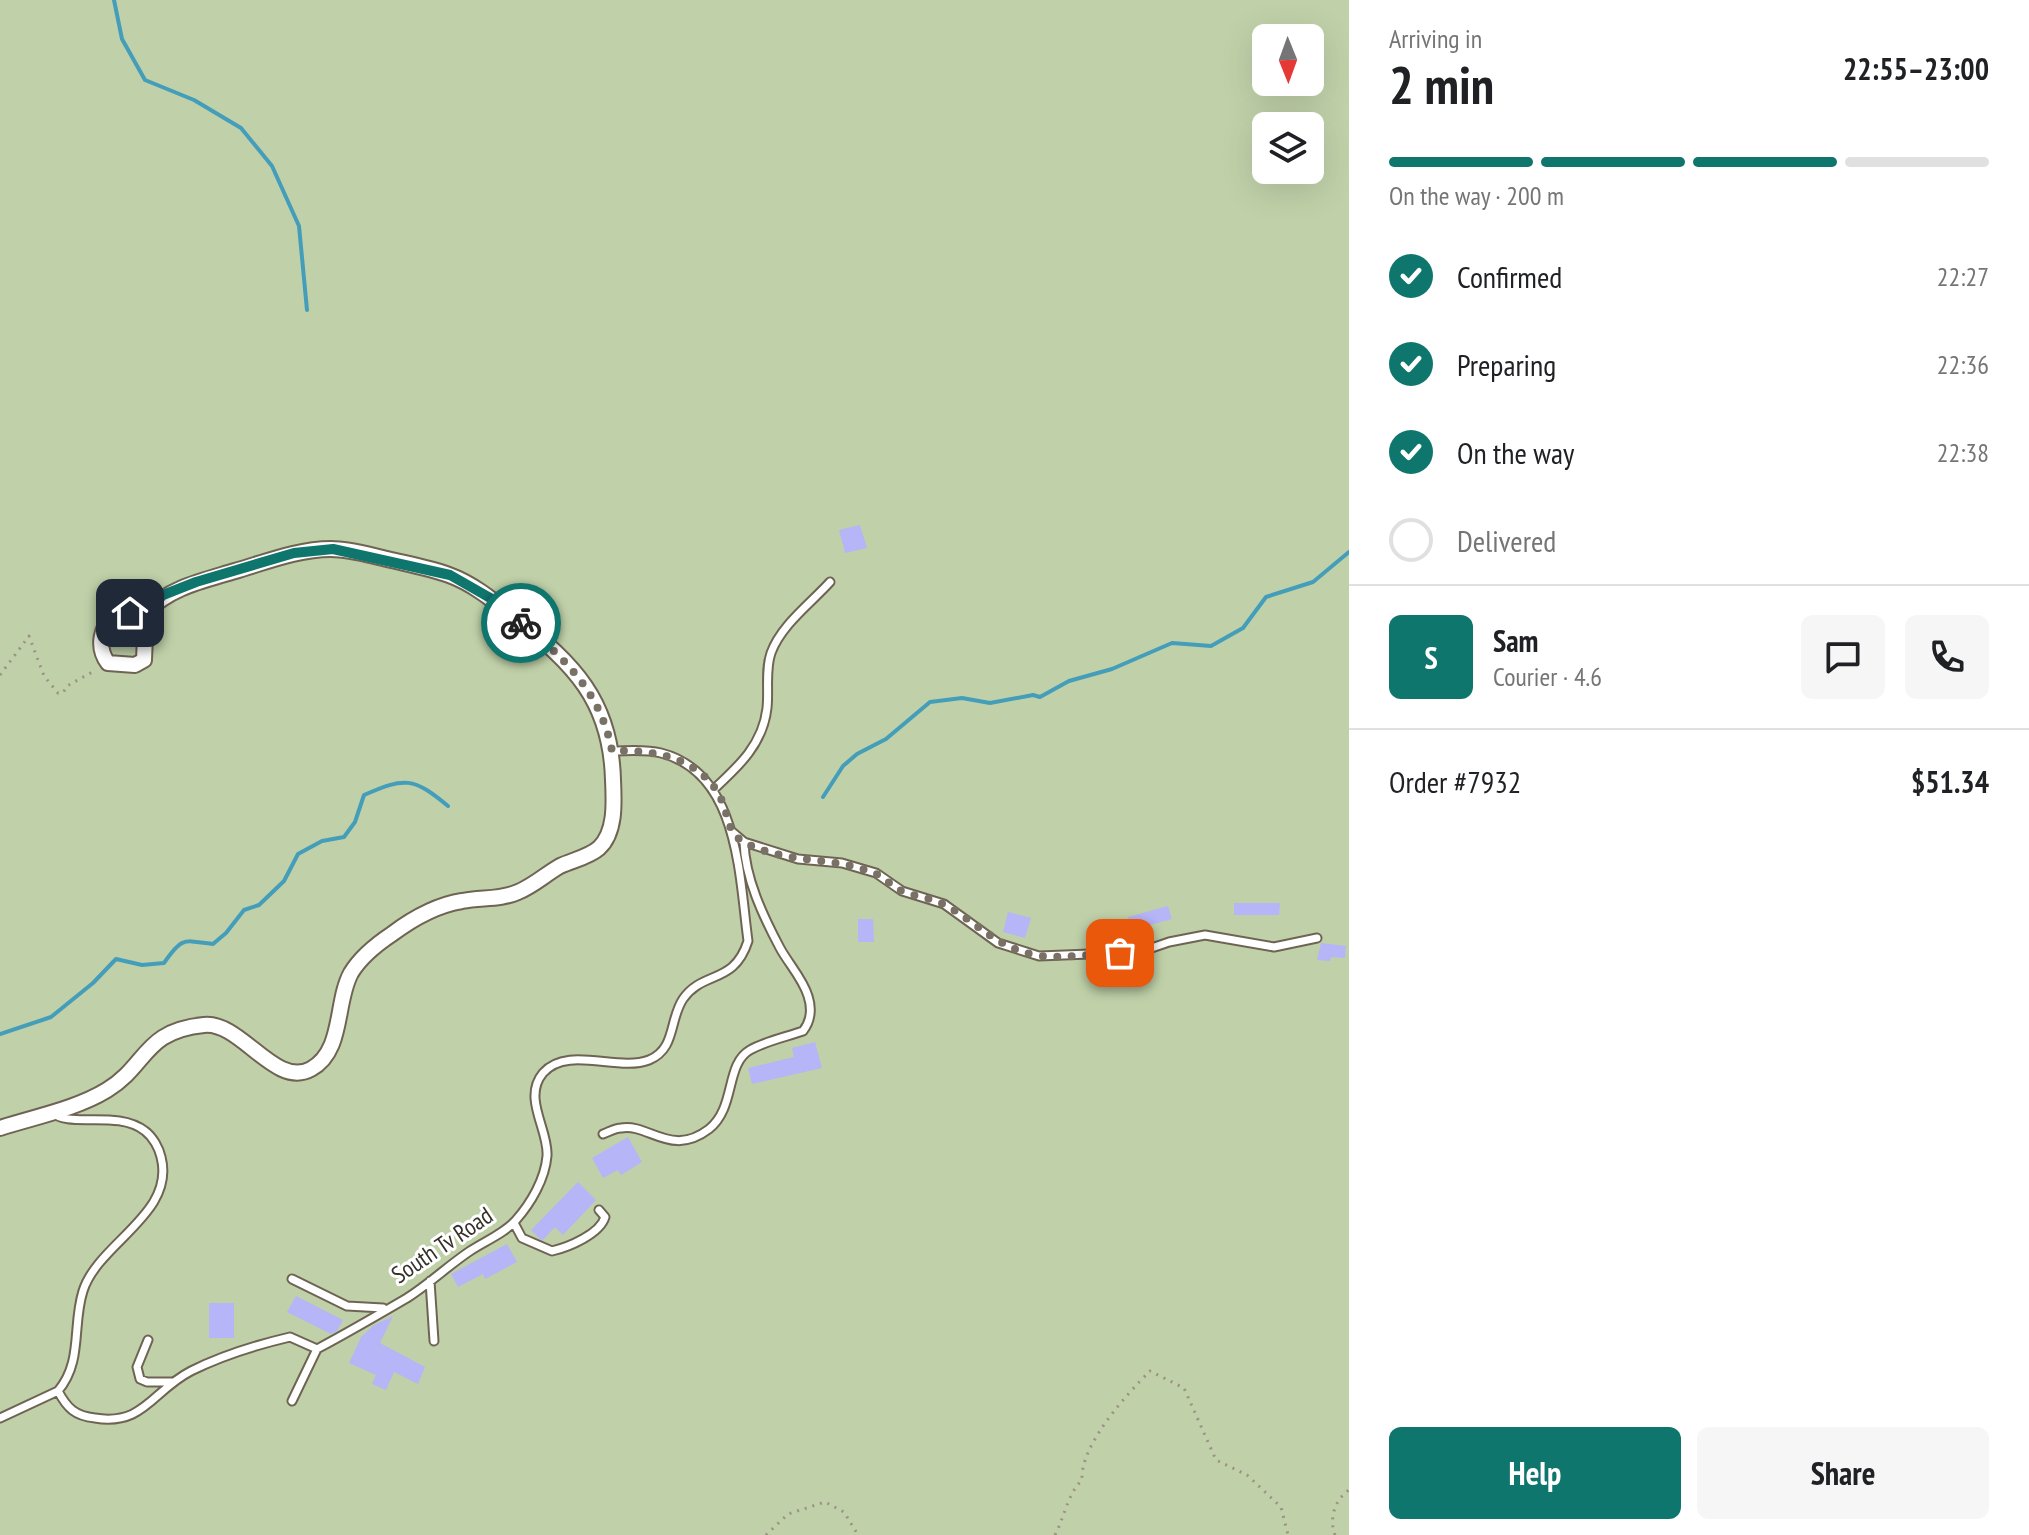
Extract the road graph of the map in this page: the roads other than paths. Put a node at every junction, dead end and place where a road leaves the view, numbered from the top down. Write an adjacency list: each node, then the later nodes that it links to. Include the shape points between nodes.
1 (830, 582): 4 (lane, via 782,632 771,653 759,739)
2 (146, 612): 2 (street, via 144,660 135,665 108,663 102,648 106,622 114,614); 3 (street, via 163,595 196,582 317,550 349,550 450,575 492,599 573,668 602,715)
3 (612, 751): 4 (lane, via 662,753 694,769); 8 (street, via 612,819 600,847 517,893 445,905 392,933 350,975 334,1037 312,1069 275,1066 228,1030 205,1025 152,1043 118,1083)
4 (714, 789): 5 (lane)
5 (731, 831): 6 (lane); 12 (lane, South Tv Road, via 748,941 744,954 733,968 684,998 671,1038 656,1057 628,1064 577,1060 543,1072 536,1102 547,1154 533,1198)
6 (744, 842): 7 (lane, via 798,859 876,873 902,891 944,904 998,943 1039,956 1140,952 1205,935 1274,947); 10 (lane, via 755,894 808,994 808,1025 739,1059 724,1112 694,1137 667,1140 623,1127)
7 (1317, 938)
8 (52, 1112): 9 (street); 20 (lane, via 62,1119 111,1118 147,1132 162,1160 163,1180 146,1212 83,1290 70,1378)
9 (0, 1128)
10 (603, 1134)
11 (599, 1210): 12 (lane, via 603,1224 552,1251 522,1238)
12 (514, 1223): 14 (lane, South Tv Road)
13 (292, 1279): 15 (lane, via 347,1306)
14 (430, 1281): 15 (lane, South Tv Road); 17 (lane)
15 (386, 1308): 18 (lane, South Tv Road)
16 (148, 1340): 19 (lane, via 137,1367 140,1379)
17 (434, 1341)
18 (317, 1349): 19 (lane, via 290,1337 213,1361); 21 (lane)
19 (174, 1382): 20 (lane, via 126,1419 81,1416 67,1407)
20 (58, 1391): 22 (lane)
21 (292, 1401)
22 (0, 1418)

